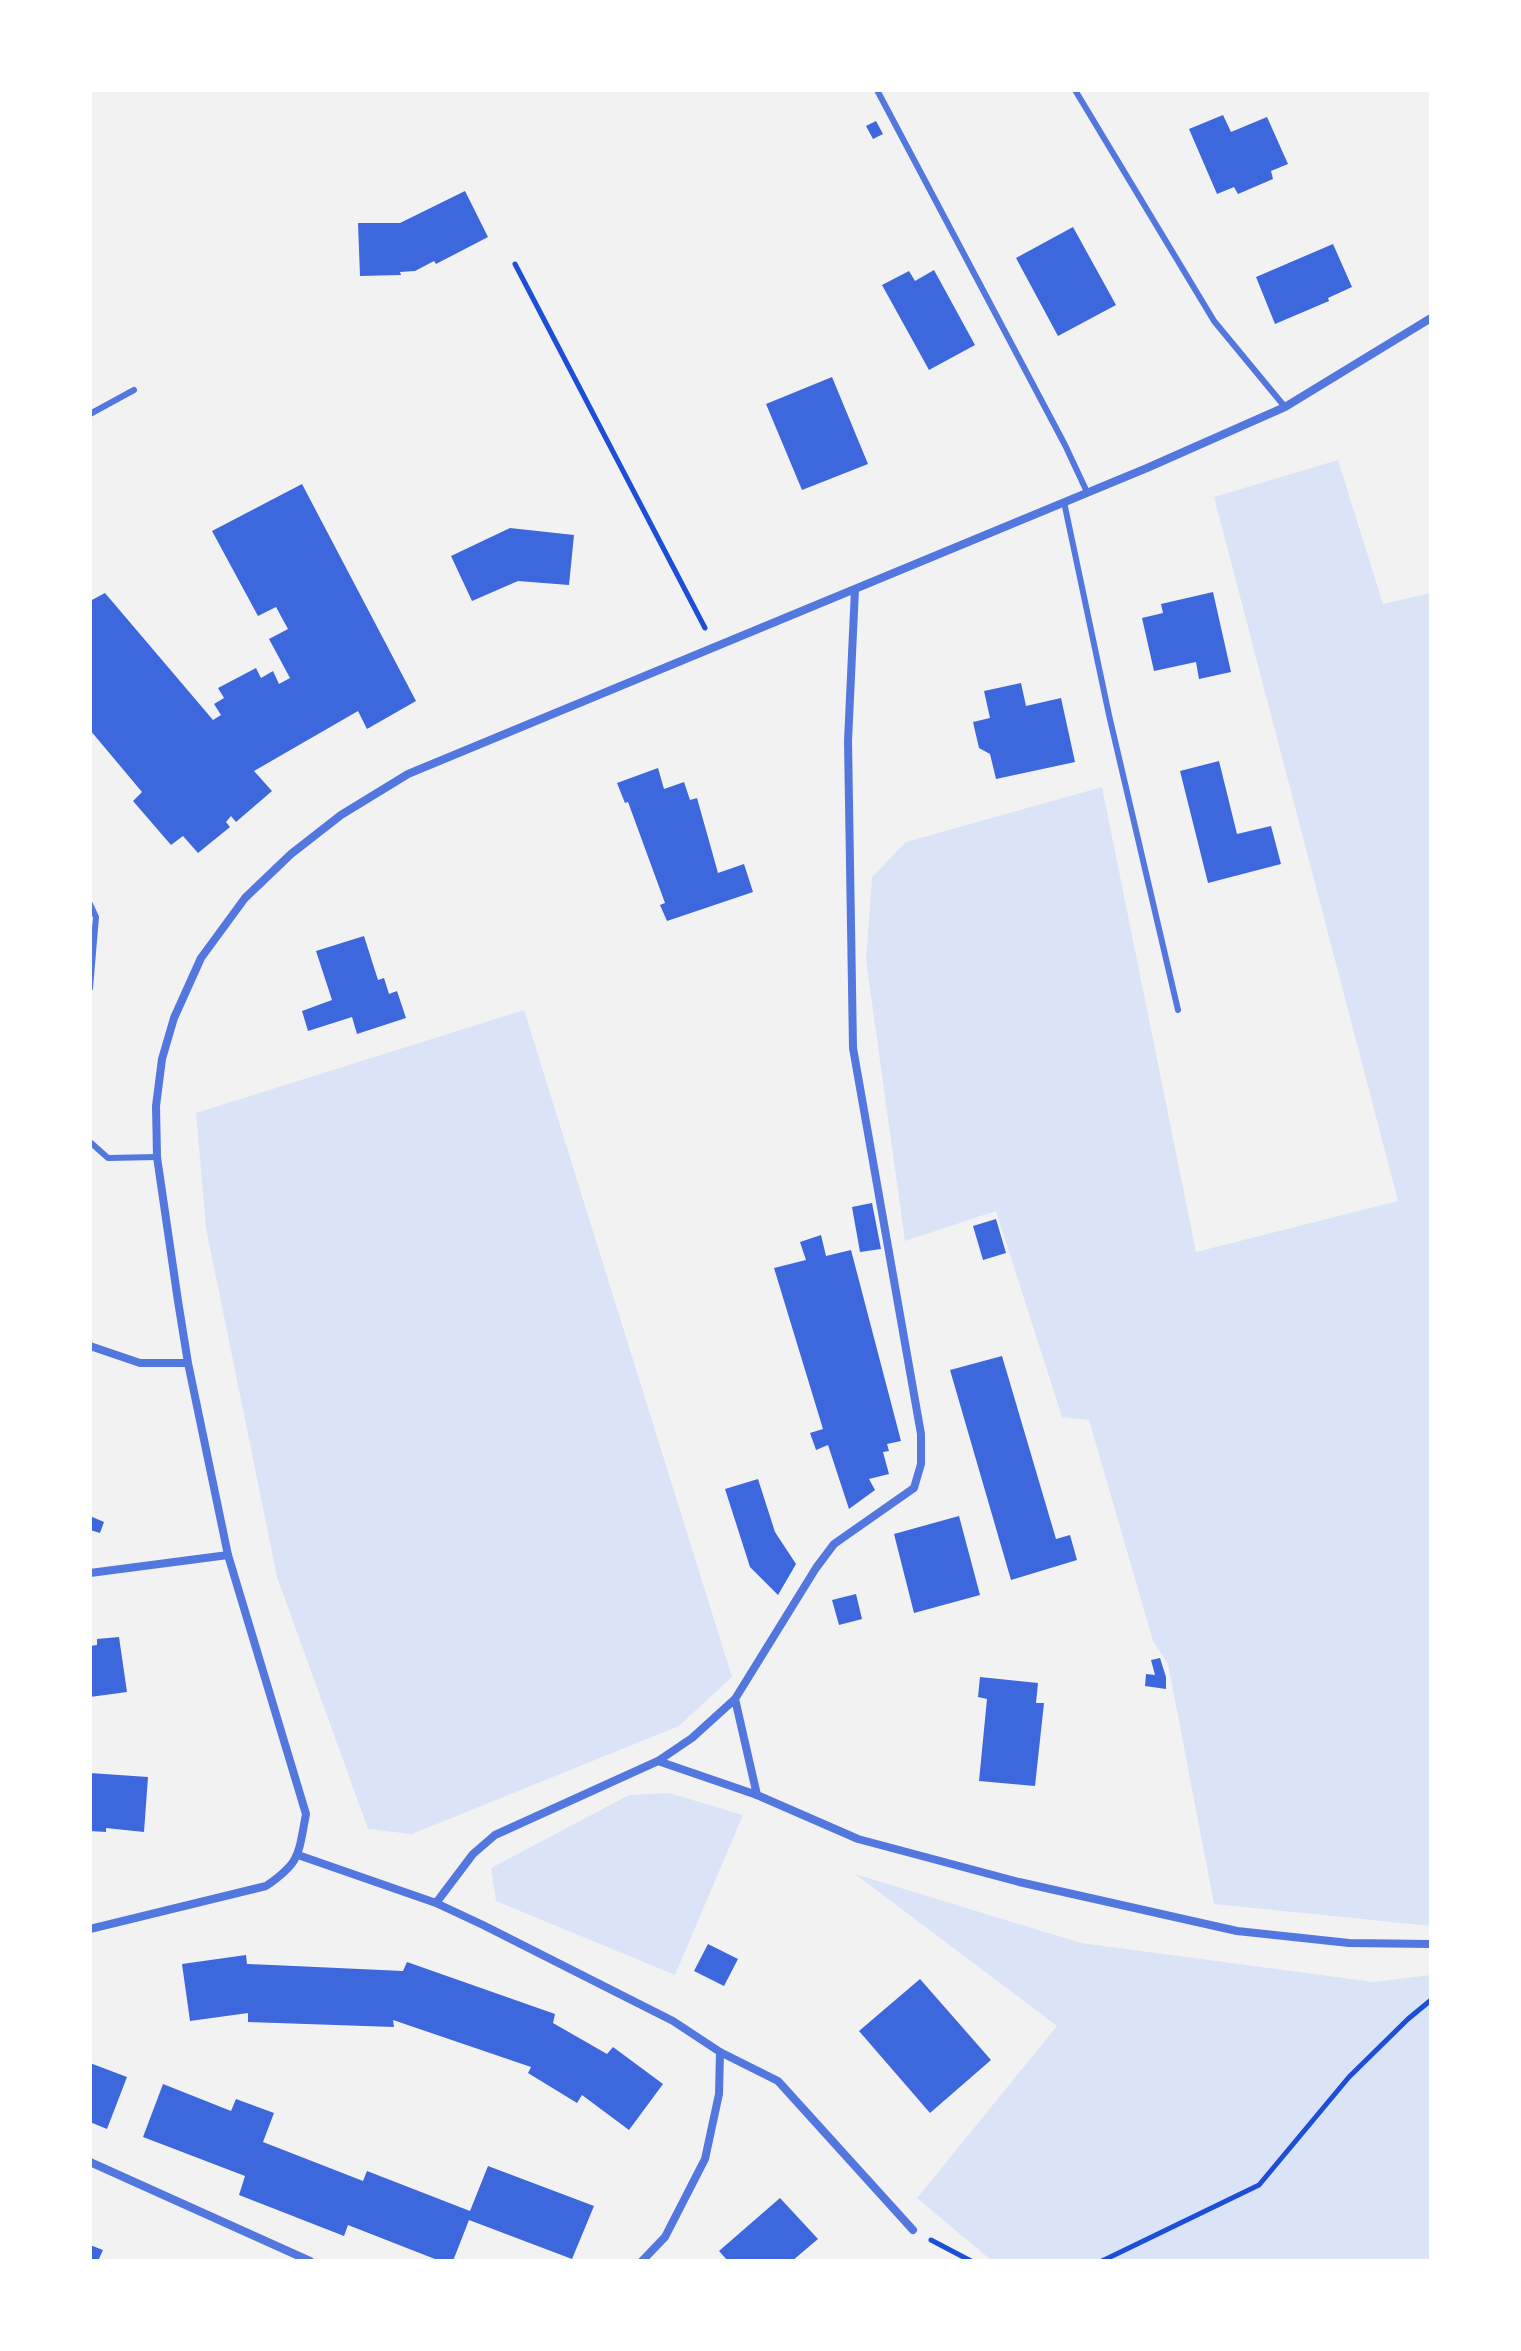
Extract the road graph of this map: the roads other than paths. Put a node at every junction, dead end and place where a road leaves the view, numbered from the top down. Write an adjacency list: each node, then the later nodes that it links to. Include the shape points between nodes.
1 (877, 90): 7 (lane)
2 (1075, 90): 5 (lane, via 1214,321)
3 (1431, 318): 5 (street)
4 (134, 390): 6 (lane)
5 (1285, 407): 7 (street)
6 (90, 414)
7 (1087, 492): 8 (street)
8 (1064, 502): 9 (street); 12 (lane)
9 (855, 589): 14 (street, via 408,774 291,854 245,898 201,958 174,1018 156,1106); 19 (street, via 848,741 853,1048 921,1434 921,1464 914,1488 834,1544)
10 (90, 904): 11 (lane, via 96,917)
11 (90, 988)
12 (1178, 1010)
13 (90, 1142): 14 (lane, via 108,1158)
14 (157, 1157): 16 (street)
15 (90, 1346): 16 (street, via 140,1363)
16 (188, 1363): 17 (street)
17 (228, 1555): 18 (street); 22 (street, via 306,1814)
18 (90, 1573)
19 (735, 1699): 20 (street); 21 (street)
20 (658, 1761): 21 (street); 23 (street, via 495,1835 473,1854)
21 (757, 1795): 25 (street, via 858,1839 1237,1931 1349,1943)
22 (298, 1855): 23 (street); 24 (street, via 288,1871 266,1886)
23 (436, 1903): 26 (street, via 673,2021)
24 (90, 1929)
25 (1431, 1944)
26 (720, 2052): 28 (street, via 778,2081); 30 (street, via 719,2094 705,2159 665,2237)
27 (90, 2162): 29 (street)
28 (913, 2230)
29 (310, 2261)
30 (642, 2261)

